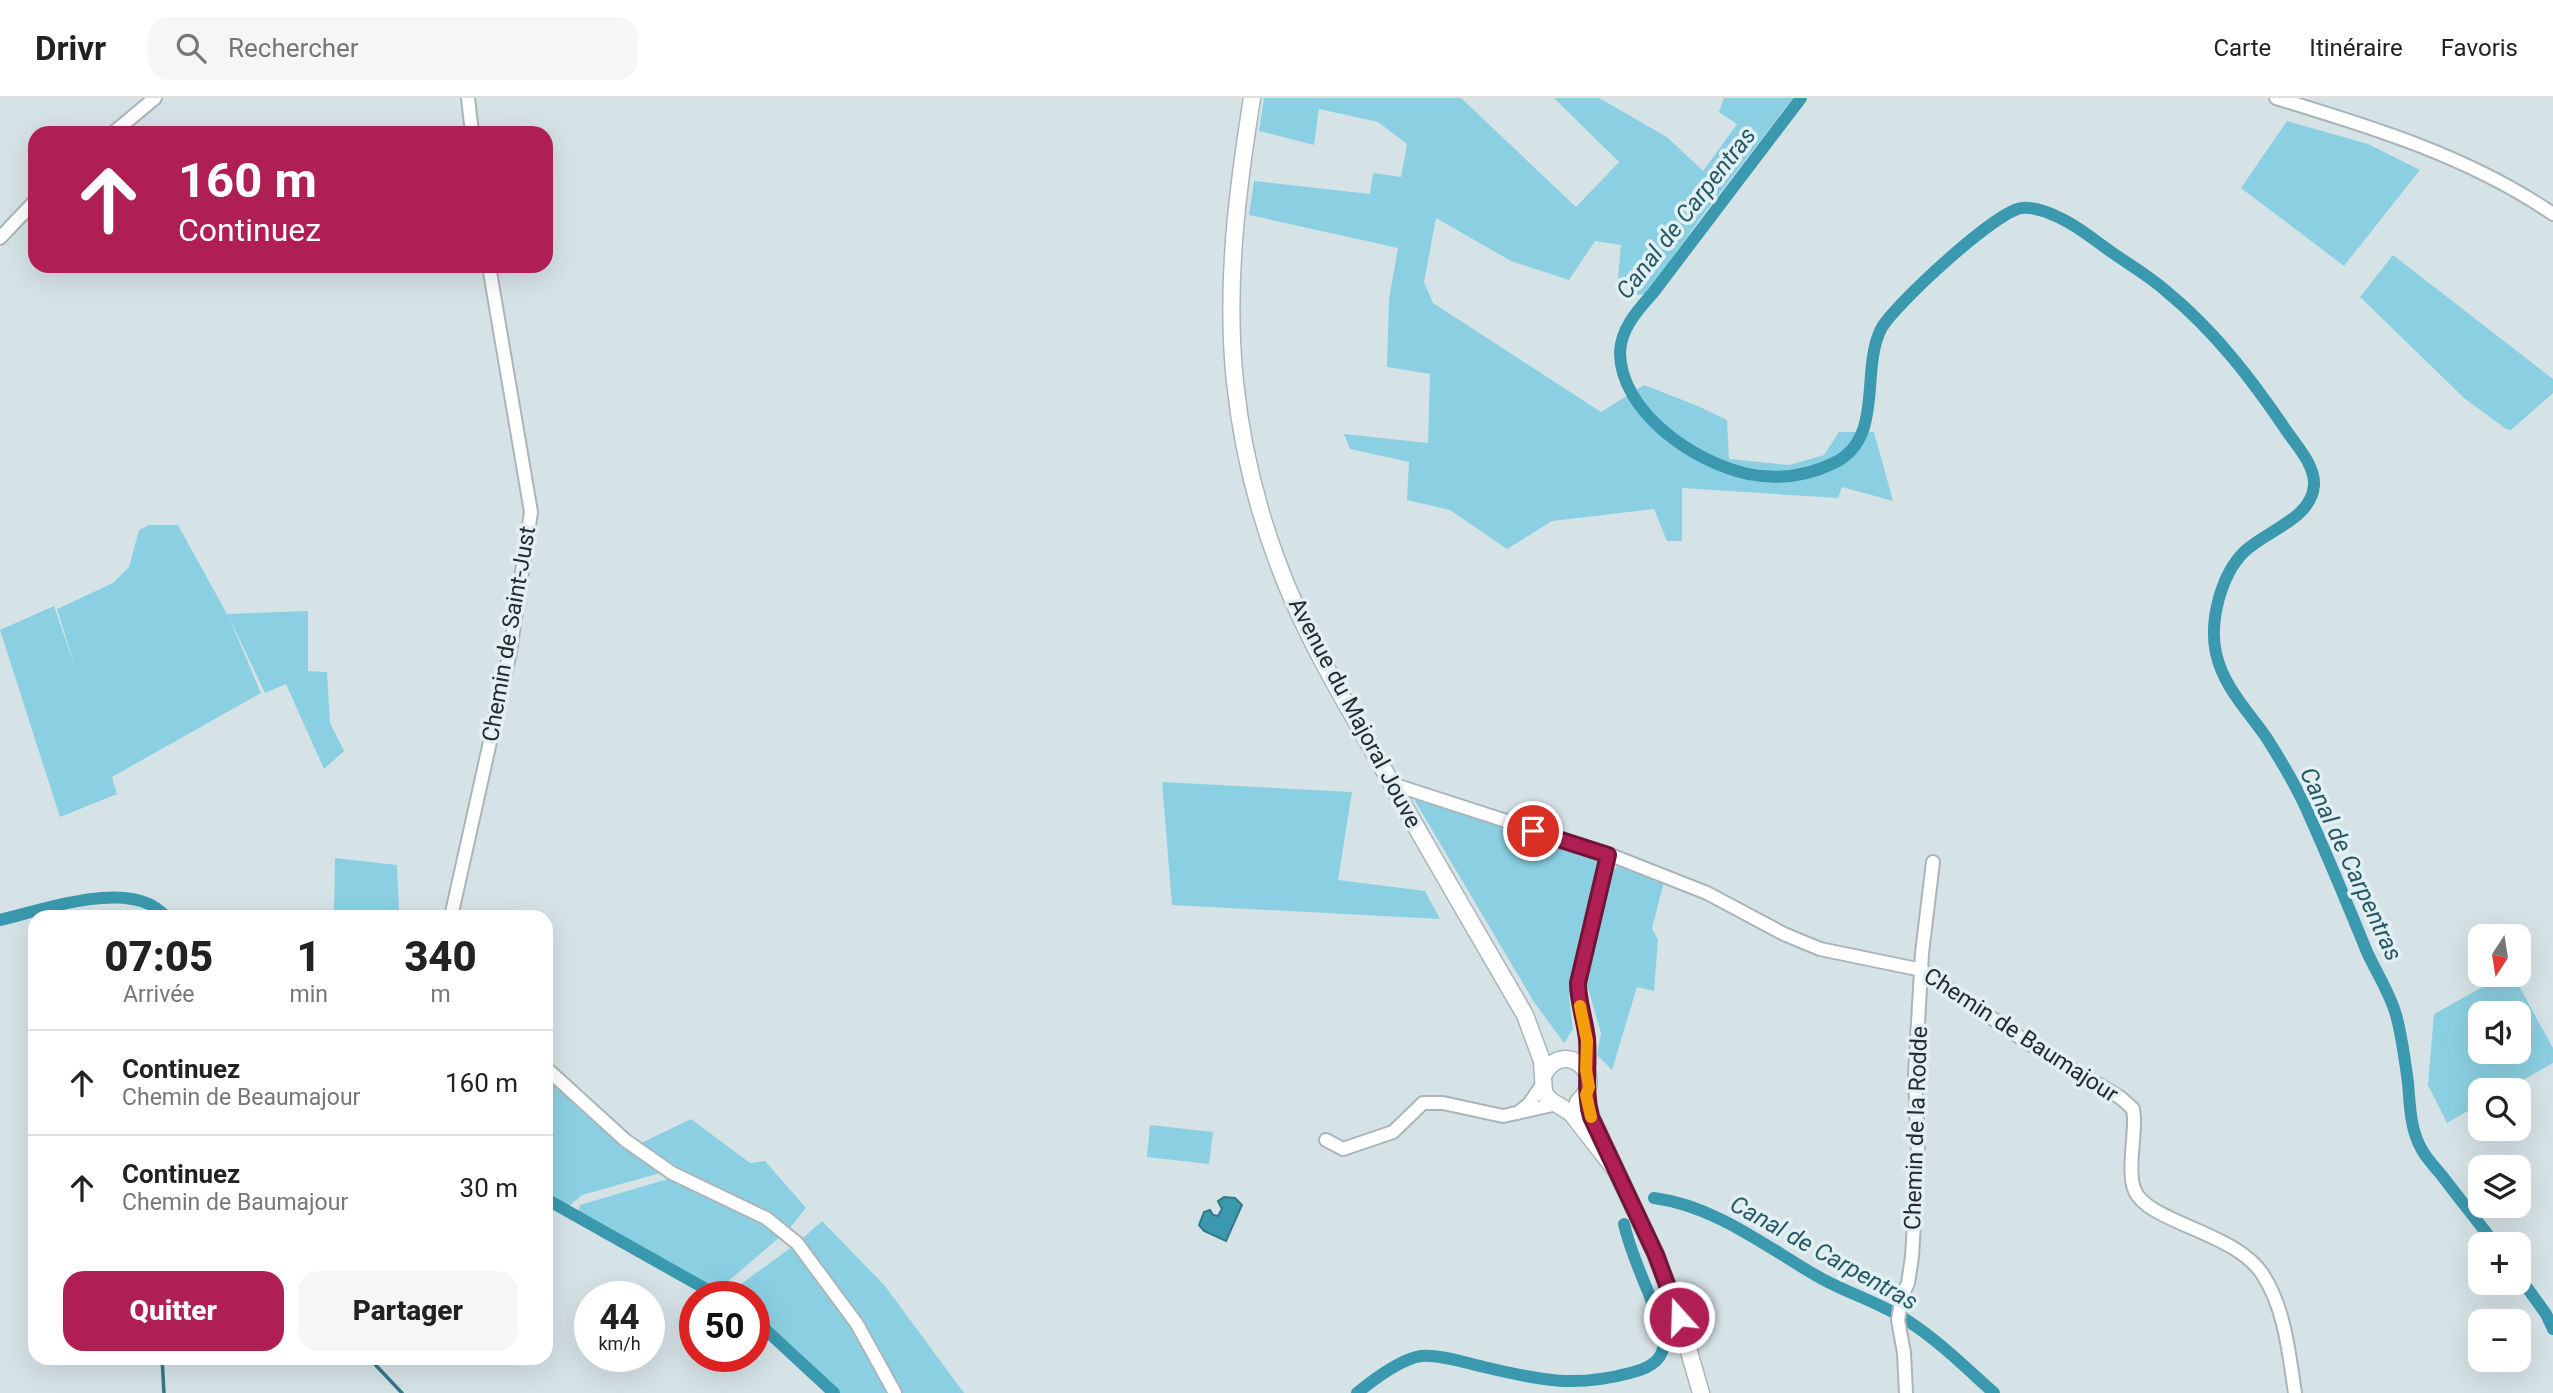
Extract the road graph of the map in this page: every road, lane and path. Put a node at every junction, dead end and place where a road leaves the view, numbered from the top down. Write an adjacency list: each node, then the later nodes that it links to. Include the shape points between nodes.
1 (155, 98): 5 (street)
2 (468, 98): 6 (street)
3 (1252, 98): 11 (main road, Avenue du Majoral Jouve, via 1235,219 1231,291 1235,381 1247,457 1267,531 1294,603)
4 (2276, 98): 8 (street, via 2440,153)
5 (121, 126)
6 (471, 126)
7 (28, 208): 9 (street)
8 (2553, 214)
9 (0, 238)
10 (490, 273): 14 (street, Chemin de Saint-Just, via 531,512 510,652)
11 (1392, 784): 12 (street, Chemin de Baumajour); 16 (main road, Avenue du Majoral Jouve)
12 (1608, 855): 15 (street, Chemin de Baumajour, via 1707,893 1821,949); 17 (street, via 1579,975)
13 (1933, 862): 15 (street, Chemin de la Rodde)
14 (453, 910)
15 (1922, 970): 29 (street, Chemin de la Rodde, via 1915,1075 1918,1154 1913,1244 1899,1314); 30 (street, Chemin de Baumajour, via 2133,1109 2135,1192 2150,1207 2241,1251 2263,1274 2282,1319)
16 (1525, 1015): 18 (main road, Avenue du Majoral Jouve); 21 (main road, Avenue du Majoral Jouve, via 1537,1045)
17 (1585, 1027): 18 (street, via 1576,1049); 19 (street)
18 (1565, 1059): 19 (main road, Avenue du Majoral Jouve, via 1575,1060); 21 (main road, via 1550,1064)
19 (1586, 1070): 22 (main road, Avenue du Majoral Jouve)
20 (553, 1074): 27 (street, via 625,1140 672,1173 766,1219 797,1243 857,1324)
21 (1542, 1080): 23 (main road, Avenue du Majoral Jouve, via 1544,1093); 24 (street, via 1529,1104)
22 (1586, 1095): 23 (main road); 26 (main road, Avenue du Majoral Jouve)
23 (1560, 1105): 24 (street); 26 (main road, Avenue du Majoral Jouve)
24 (1518, 1113): 25 (street, via 1492,1115 1423,1103 1393,1132 1343,1149)
25 (1326, 1140)
26 (1614, 1168): 28 (main road, Avenue du Majoral Jouve, via 1667,1283)
27 (895, 1393)
28 (1701, 1393)
29 (1906, 1393)
30 (2295, 1393)

